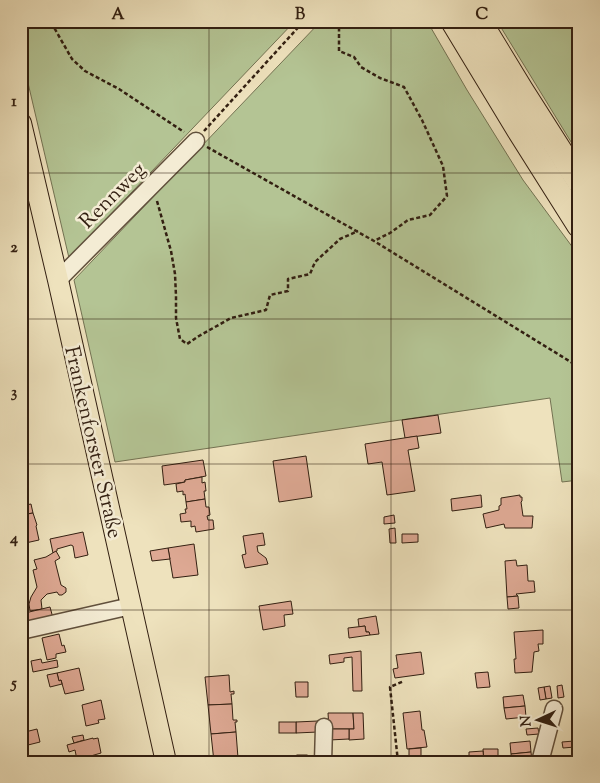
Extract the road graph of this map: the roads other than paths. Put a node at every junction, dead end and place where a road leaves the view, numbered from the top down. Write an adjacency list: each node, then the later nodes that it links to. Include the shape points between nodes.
1 (453, 21): 6 (highway)
2 (479, 21): 5 (highway)
3 (21, 123): 7 (main road, Frankenforster Straße)
4 (196, 140): 7 (street, Rennweg)
5 (579, 181)
6 (579, 225)
7 (58, 280): 8 (main road, Frankenforster Straße)
8 (131, 606): 9 (street); 12 (main road, Frankenforster Straße)
9 (21, 631)
10 (554, 709): 14 (street)
11 (324, 727): 13 (street)
12 (166, 762)
13 (323, 762)
14 (540, 762)

